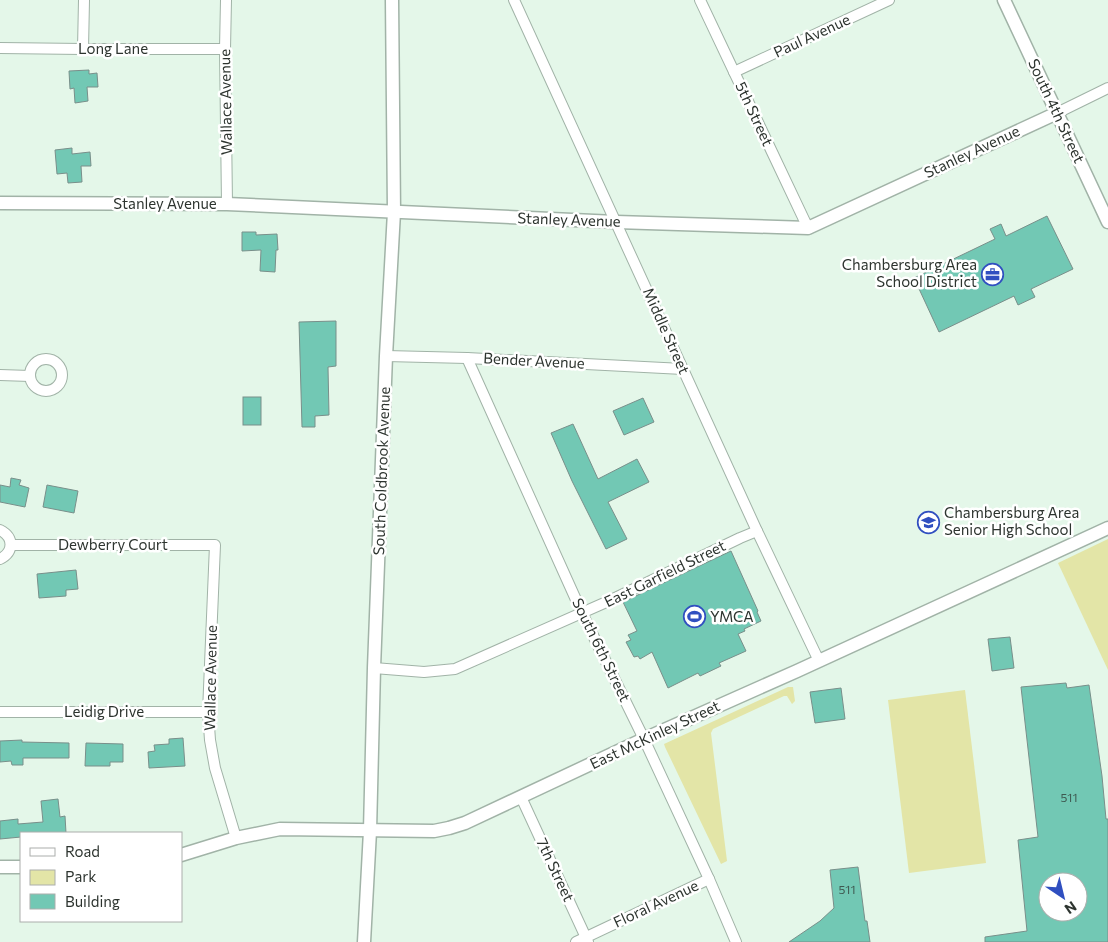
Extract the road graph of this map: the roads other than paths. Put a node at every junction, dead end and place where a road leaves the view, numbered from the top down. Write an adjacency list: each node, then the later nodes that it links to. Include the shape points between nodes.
1 (84, 0): 9 (street)
2 (226, 0): 10 (street, Wallace Avenue)
3 (392, 0): 16 (street, South Coldbrook Avenue)
4 (514, 0): 17 (street, Middle Street)
5 (700, 0): 11 (street, 5th Street)
6 (889, 0): 11 (street, Paul Avenue)
7 (1004, 0): 13 (street, South 4th Street)
8 (0, 48): 9 (street, Long Lane)
9 (83, 49): 10 (street, Long Lane)
10 (225, 49): 15 (street, Wallace Avenue)
11 (734, 72): 19 (street, 5th Street)
12 (1108, 88): 13 (street, Stanley Avenue)
13 (1057, 113): 18 (street, South 4th Street); 19 (street, Stanley Avenue)
14 (0, 203): 15 (street, Stanley Avenue)
15 (227, 204): 16 (street, Stanley Avenue)
16 (394, 212): 17 (street, Stanley Avenue); 20 (street, South Coldbrook Avenue)
17 (616, 222): 19 (street, Stanley Avenue); 22 (street, Middle Street)
18 (1108, 222)
19 (808, 228)
20 (386, 356): 21 (street, Bender Avenue); 33 (street, South Coldbrook Avenue)
21 (467, 358): 22 (street, Bender Avenue); 31 (street, South 6th Street)
22 (683, 369): 27 (street, Middle Street)
23 (0, 375): 24 (street)
24 (30, 376)
25 (1108, 528): 32 (street, East McKinley Street)
26 (0, 530): 28 (street, via 7,534)
27 (757, 531): 31 (street, East Garfield Street); 32 (street, Middle Street)
28 (11, 545): 29 (street, Dewberry Court); 30 (street)
29 (215, 545): 35 (street, Wallace Avenue)
30 (0, 559)
31 (582, 613): 33 (street, East Garfield Street, via 455,669 424,672); 36 (street, South 6th Street)
32 (819, 661): 36 (street, East McKinley Street)
33 (374, 668): 38 (street, South Coldbrook Avenue)
34 (0, 712): 35 (street, Leidig Drive)
35 (208, 712): 39 (street, Wallace Avenue, via 215,768)
36 (644, 739): 37 (street, East McKinley Street); 43 (street, South 6th Street)
37 (521, 797): 38 (street, East McKinley Street, via 449,828 434,831); 44 (street, 7th Street)
38 (370, 830): 39 (street, East McKinley Street, via 280,829); 45 (street, South Coldbrook Avenue)
39 (236, 838): 40 (street, East McKinley Street)
40 (182, 854)
41 (0, 867): 42 (street)
42 (20, 867)
43 (709, 880): 44 (street, Floral Avenue); 46 (street, South 6th Street)
44 (583, 941)
45 (364, 942)
46 (736, 942)

